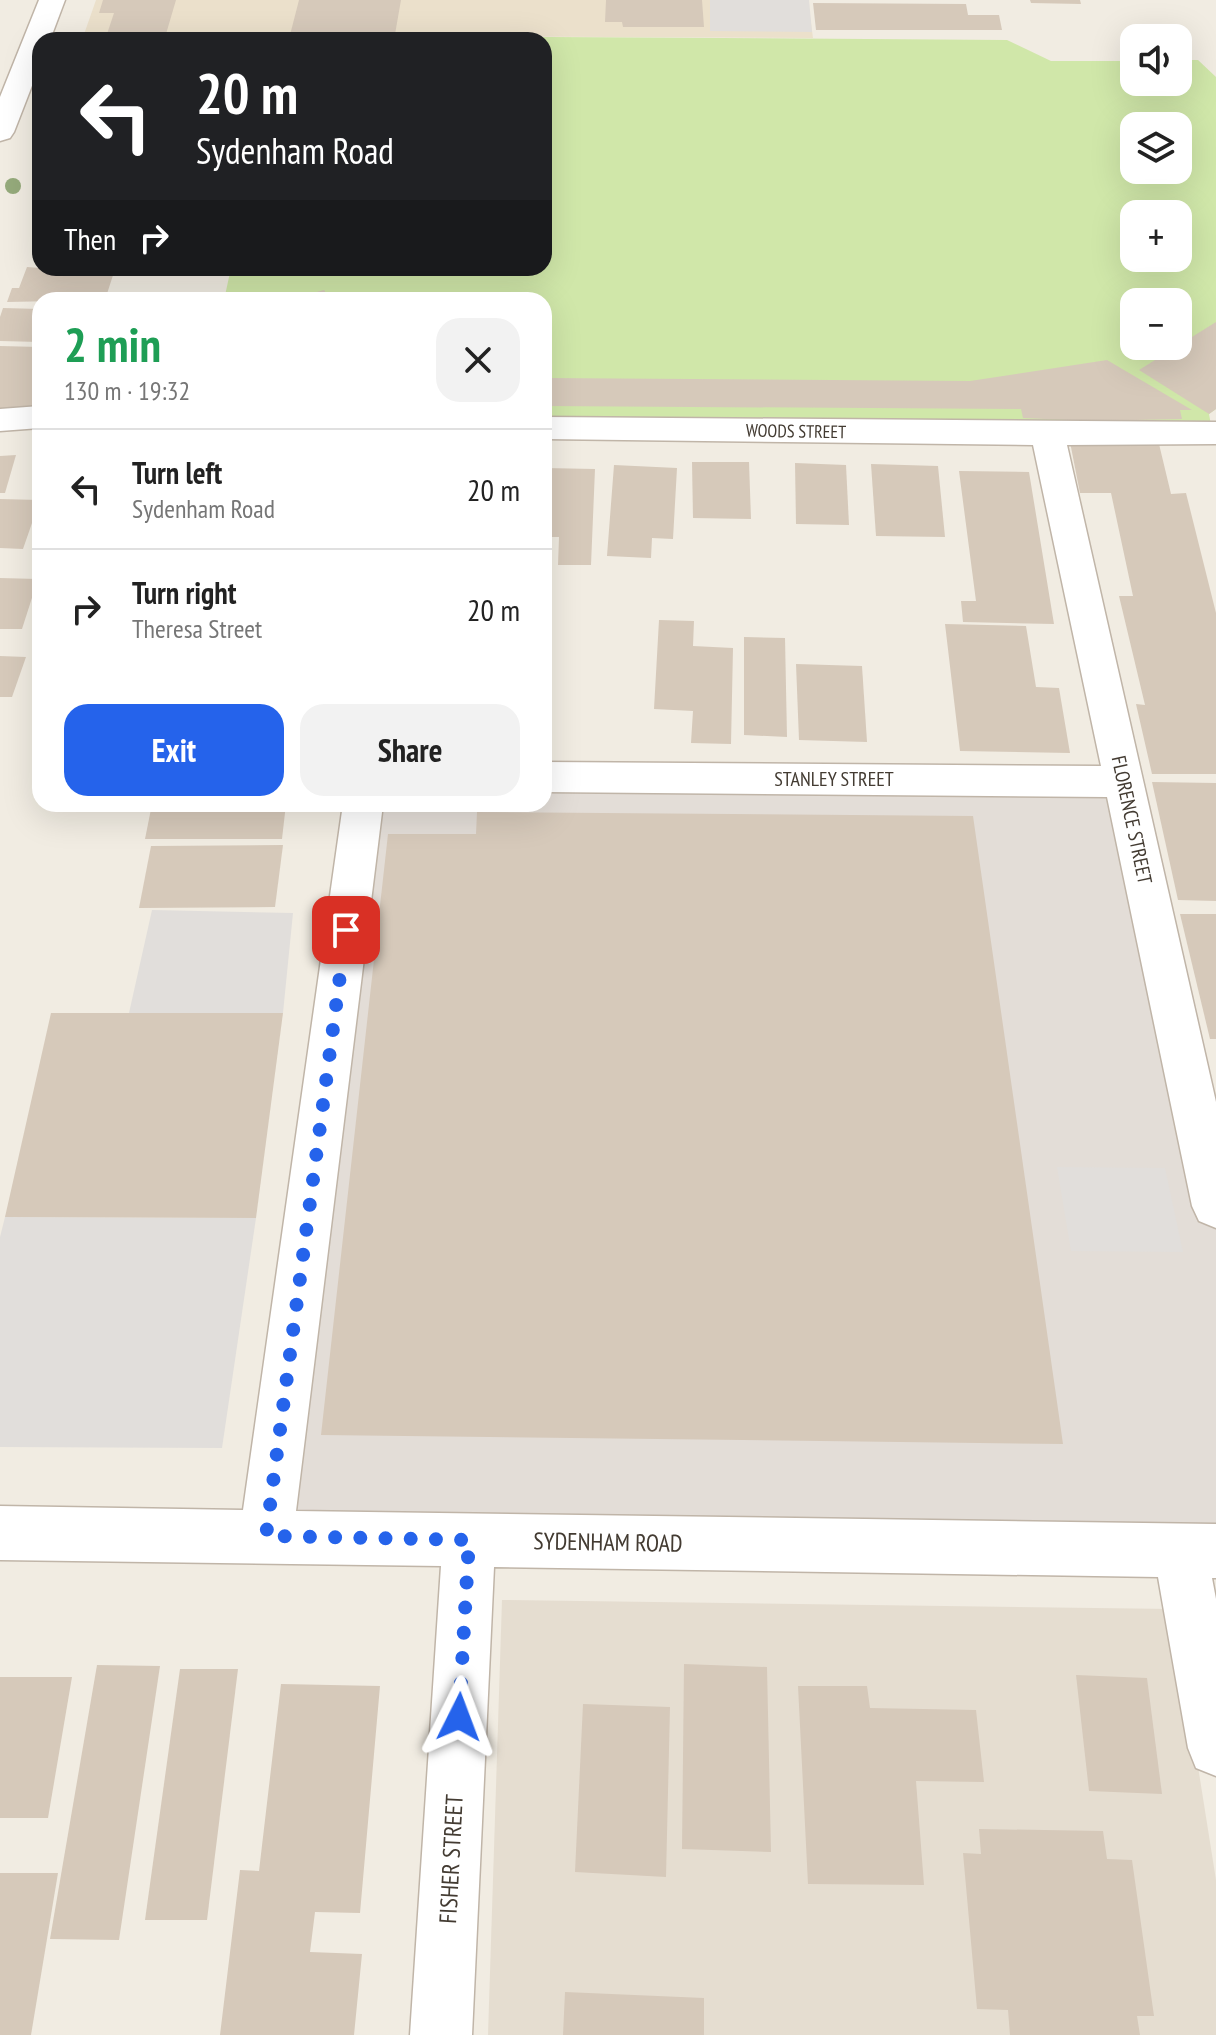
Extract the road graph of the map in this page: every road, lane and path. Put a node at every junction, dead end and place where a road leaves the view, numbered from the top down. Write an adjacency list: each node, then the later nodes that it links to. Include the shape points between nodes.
1 (52, 0): 2 (street)
2 (36, 32)
3 (32, 41): 4 (street)
4 (8, 90): 5 (street)
5 (0, 132)
6 (32, 418): 7 (street)
7 (0, 420)
8 (552, 428): 10 (street, WOODS STREET)
9 (1216, 433): 10 (street, WOODS STREET)
10 (1048, 434): 12 (street, FLORENCE STREET)
11 (552, 777): 12 (street, STANLEY STREET)
12 (1124, 782): 14 (street, FLORENCE STREET)
13 (362, 812): 16 (street)
14 (1216, 1206)
15 (0, 1533): 16 (street, SYDENHAM ROAD)
16 (266, 1536): 17 (street, SYDENHAM ROAD)
17 (469, 1540): 18 (street, SYDENHAM ROAD); 20 (street, FISHER STREET)
18 (1198, 1550): 19 (street)
19 (1216, 1748)
20 (441, 2035)

